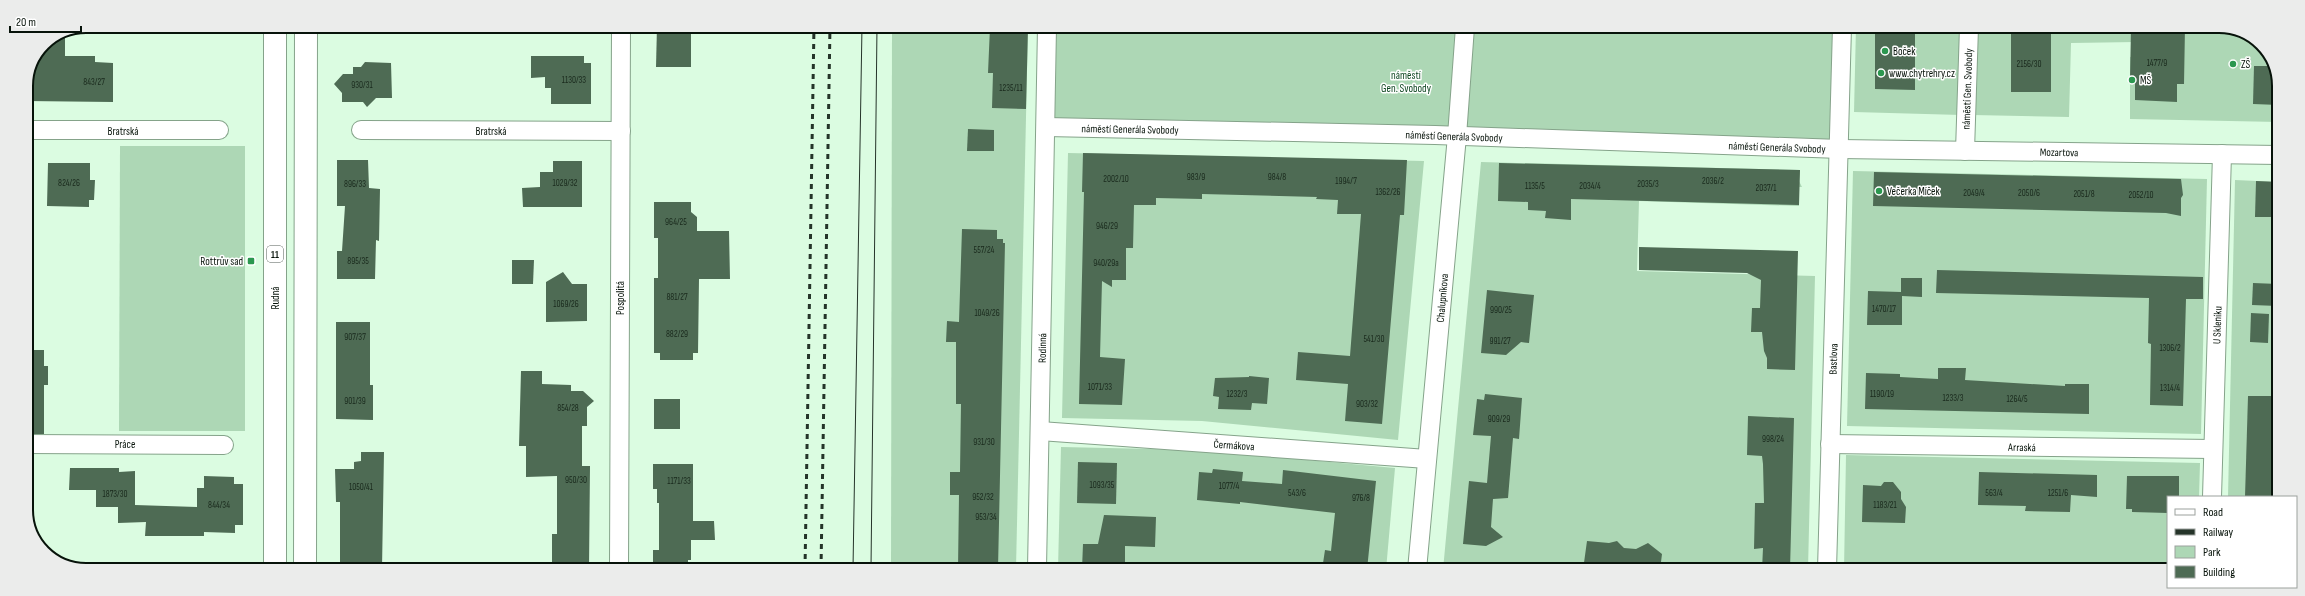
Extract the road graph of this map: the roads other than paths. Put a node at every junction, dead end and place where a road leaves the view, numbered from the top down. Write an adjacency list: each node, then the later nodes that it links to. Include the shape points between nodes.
1 (274, 33): 25 (highway, Rudná / 11)
2 (306, 33): 26 (highway)
3 (621, 33): 12 (street, Pospolitá)
4 (1047, 33): 8 (street)
5 (1465, 33): 13 (street, Chalupníkova)
6 (1842, 33): 14 (street, náměstí Generála Svobody)
7 (1969, 33): 15 (street, náměstí Gen. Svobody)
8 (1046, 127): 13 (street, náměstí Generála Svobody); 18 (street, Rodinná)
9 (33, 130): 10 (street, Bratrská)
10 (219, 130)
11 (361, 130): 12 (street, Bratrská)
12 (621, 131): 27 (street, Pospolitá)
13 (1457, 136): 14 (street, náměstí Generála Svobody); 23 (street, Chalupníkova)
14 (1840, 149): 15 (street, Mozartova); 20 (street, Bastlova)
15 (1965, 151): 16 (street, Mozartova)
16 (2222, 154): 17 (street, Mozartova); 22 (street, U Skleníku)
17 (2272, 154)
18 (1040, 430): 23 (street, Čermákova); 28 (street, Rodinná)
19 (33, 444): 21 (street, Práce)
20 (1830, 444): 22 (street, Arraská); 30 (street, Bastlova)
21 (224, 445)
22 (2213, 449): 24 (street, U Skleníku)
23 (1427, 459): 29 (street, Chalupníkova)
24 (2212, 496)
25 (275, 563)
26 (305, 563)
27 (619, 563)
28 (1037, 563)
29 (1418, 563)
30 (1827, 563)

